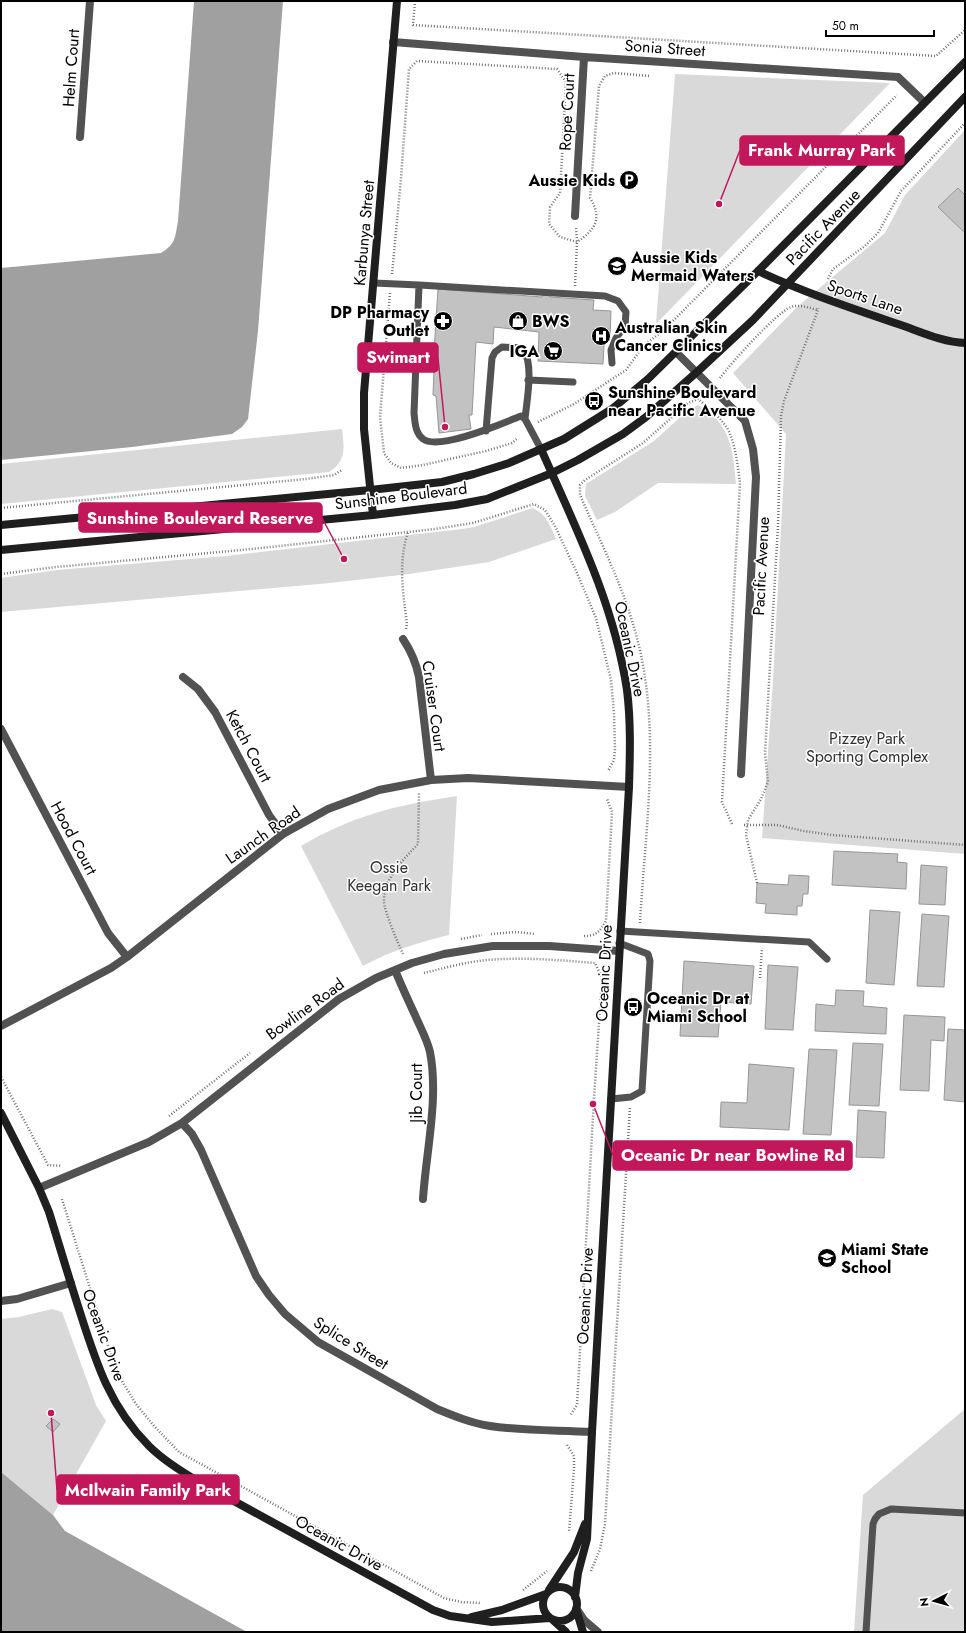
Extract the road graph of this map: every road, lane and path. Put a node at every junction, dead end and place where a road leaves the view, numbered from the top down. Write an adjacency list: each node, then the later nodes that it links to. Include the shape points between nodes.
1 (90, 1): 13 (street, Helm Court)
2 (397, 1): 5 (street, Karbunya Street)
3 (415, 1): 4 (path, via 414,25 936,56)
4 (965, 30)
5 (393, 42): 6 (street, Sonia Street); 18 (street, Karbunya Street)
6 (584, 57): 11 (street, Sonia Street, via 898,77); 14 (street, Rope Court)
7 (965, 62): 11 (street, Pacific Avenue)
8 (650, 76): 15 (path, via 614,73 604,76 599,86 590,198 596,208 596,219 590,233)
9 (897, 94): 31 (path, via 663,331 644,345 626,370 574,404)
10 (965, 97): 21 (street, Pacific Avenue)
11 (924, 102): 16 (street, Pacific Avenue)
12 (965, 123): 17 (path, via 901,191 878,233 865,246 833,269)
13 (80, 137)
14 (575, 216): 15 (path)
15 (577, 242): 19 (path, via 560,237 548,224 550,207 560,193 566,82 557,70 417,61 409,69); 22 (path)
16 (758, 271): 21 (street, Sports Lane); 24 (street, Pacific Avenue)
17 (828, 279)
18 (374, 283): 19 (lane); 38 (street, Karbunya Street, via 364,393 364,429)
19 (391, 284): 20 (lane); 33 (path, via 380,417 384,453 392,463 401,468 423,465 486,451 512,443)
20 (419, 285): 22 (lane); 32 (lane, via 414,413 418,433 429,442)
21 (788, 285): 23 (street, Sports Lane, via 943,339); 26 (street, Pacific Avenue)
22 (574, 294): 25 (lane, via 605,296 618,300 626,312 625,326 611,350)
23 (965, 343)
24 (676, 352): 26 (street, Pacific Avenue); 34 (street, Sunshine Boulevard, via 612,409)
25 (612, 363)
26 (697, 372): 36 (street, Sunshine Boulevard, via 623,434); 49 (street, Pacific Avenue, via 745,421 753,449 756,477)
27 (720, 378): 55 (path, Pacific Avenue, via 778,315 791,307 818,309 784,401 781,416 778,525 765,753 768,782)
28 (528, 380): 29 (lane); 30 (lane); 32 (lane, via 529,365 523,348 502,347 495,352 492,358)
29 (573, 382)
30 (523, 418): 32 (lane); 34 (lane)
31 (537, 423)
32 (486, 431)
33 (518, 438)
34 (541, 450): 36 (street, Oceanic Drive); 38 (street, Sunshine Boulevard, via 509,463 442,482)
35 (342, 470): 39 (path, via 334,475 306,479)
36 (552, 473): 40 (street, Sunshine Boulevard, via 487,499 455,506); 52 (street, Oceanic Drive, via 596,575 614,630 627,691 630,719)
37 (580, 485): 54 (path, Pacific Avenue, via 643,443 688,403 698,399 730,432 740,483 722,802)
38 (370, 490): 40 (street, Karbunya Street); 41 (street, Sunshine Boulevard)
39 (1, 508)
40 (374, 516): 43 (street, Sunshine Boulevard)
41 (1, 525)
42 (408, 532): 44 (path); 45 (path, via 404,544 402,579 407,624); 48 (path, via 473,523 534,504 545,510 577,573 596,618 611,680 616,749)
43 (1, 550)
44 (1, 574)
45 (403, 639): 50 (street, Cruiser Court, via 412,653 418,671)
46 (183, 678): 56 (street, Ketch Court, via 198,690 211,706 269,815)
47 (1, 728): 68 (street, Hood Court, via 108,933)
48 (608, 771)
49 (741, 774)
50 (431, 780): 51 (street, Launch Road); 52 (street, Launch Road, via 468,778)
51 (419, 782): 56 (street, Launch Road, via 379,790 352,799); 66 (path, via 418,844 389,879 384,902)
52 (629, 787): 59 (street, Oceanic Drive)
53 (607, 799): 61 (path, via 612,812 606,921 599,933)
54 (732, 824)
55 (746, 825): 57 (path, via 777,825 832,835); 58 (path)
56 (283, 834): 68 (street, Launch Road)
57 (965, 845)
58 (757, 883)
59 (620, 931): 63 (lane); 64 (street, Oceanic Drive)
60 (537, 934): 62 (path, via 498,933)
61 (578, 936)
62 (458, 939)
63 (763, 940): 69 (lane, via 809,942); 72 (path)
64 (619, 947): 70 (street, Bowline Road, via 493,946 444,954); 76 (street, Oceanic Drive); 76 (lane, via 648,954 649,969 642,1091 631,1097)
65 (410, 951): 66 (path)
66 (403, 954): 67 (path)
67 (396, 956)
68 (127, 957): 73 (street, Launch Road)
69 (827, 959)
70 (395, 970): 79 (street, Bowline Road, via 360,987 322,1011); 83 (street, Jib Court, via 430,1051 431,1125)
71 (422, 973): 86 (path, via 486,960 517,959 595,963 602,978 576,1405)
72 (760, 978)
73 (1, 1026)
74 (251, 1053): 78 (path)
75 (1, 1077): 80 (path, via 48,1165)
76 (611, 1099): 87 (street, Oceanic Drive)
77 (1, 1113): 81 (street, Oceanic Drive)
78 (165, 1120)
79 (182, 1123): 81 (street, Bowline Road, via 149,1142); 87 (street, Splice Street, via 201,1150 256,1276 285,1314 303,1330 334,1352 454,1416 489,1426)
80 (64, 1166)
81 (39, 1188): 84 (street, Oceanic Drive)
82 (62, 1199): 96 (path, via 111,1355 122,1381 136,1404 179,1452 444,1598 461,1602)
83 (423, 1199)
84 (71, 1283): 85 (street, via 17,1299); 98 (street, Oceanic Drive, via 107,1387 133,1427 167,1462 420,1604)
85 (1, 1301)
86 (570, 1416)
87 (592, 1432): 89 (street, Oceanic Drive)
88 (567, 1445): 91 (path, via 574,1456 574,1468)
89 (589, 1513): 94 (street, Oceanic Drive, via 574,1552); 95 (street, Oceanic Drive, via 587,1539)
90 (965, 1513): 103 (lane, via 891,1510 879,1514 873,1524)
91 (567, 1537)
92 (551, 1566): 93 (path)
93 (521, 1591)
94 (547, 1593): 95 (street, via 561,1587 570,1590); 98 (street, Oceanic Drive, via 502,1610); 99 (street, via 543,1607)
95 (575, 1597): 97 (street)
96 (485, 1602)
97 (576, 1608): 99 (street, via 567,1619); 101 (street); 102 (street, via 584,1620)
98 (465, 1619): 99 (street, Oceanic Drive, via 492,1622)
99 (552, 1619): 100 (street)
100 (566, 1632)
101 (583, 1632)
102 (598, 1632)
103 (866, 1632)

